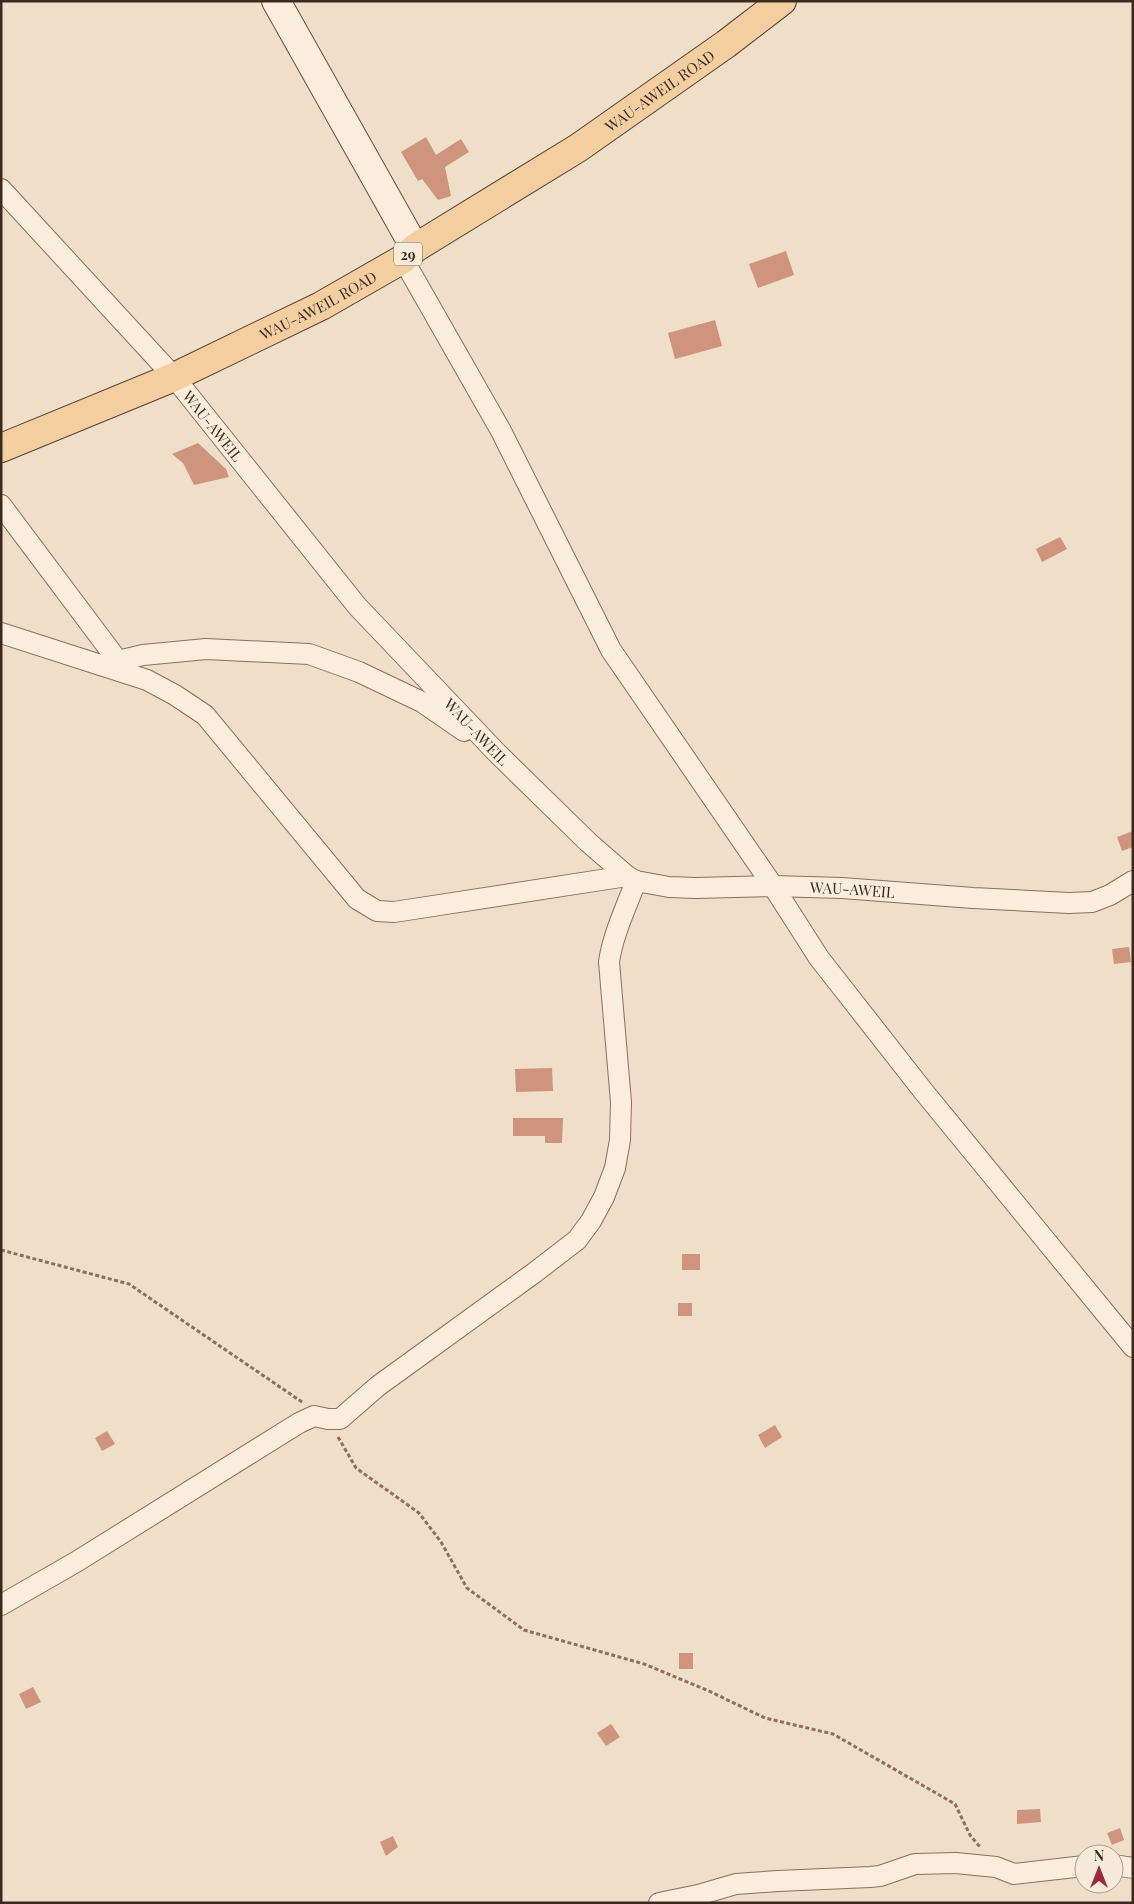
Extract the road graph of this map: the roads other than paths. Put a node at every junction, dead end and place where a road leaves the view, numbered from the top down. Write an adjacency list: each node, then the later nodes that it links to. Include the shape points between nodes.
1 (276, 1): 4 (street)
2 (782, 1): 4 (main road, WAU-AWEIL ROAD / 29, via 578,148)
3 (1, 189): 5 (street, WAU-AWEIL)
4 (409, 253): 5 (main road, WAU-AWEIL ROAD / 29, via 320,306); 13 (street, via 611,650)
5 (174, 377): 6 (main road, WAU-AWEIL ROAD / 29); 10 (street, WAU-AWEIL, via 357,606)
6 (1, 448)
7 (1, 505): 9 (street)
8 (1, 632): 9 (street)
9 (109, 663): 10 (street, via 143,655 206,648 309,654 358,672 422,702); 11 (street, via 175,695 204,715 357,899 377,910 394,912)
10 (497, 753): 11 (street, WAU-AWEIL, via 588,842)
11 (632, 879): 13 (street, WAU-AWEIL, via 669,887); 15 (street, via 610,962 621,1102 620,1140 615,1168 604,1197 577,1240 378,1386 340,1419 314,1416 299,1423)
12 (1133, 881): 13 (street, WAU-AWEIL, via 1092,902 1069,903)
13 (773, 886): 14 (street, via 819,958)
14 (1133, 1347)
15 (1, 1605)
16 (1074, 1867): 17 (street, via 1014,1874 996,1867 956,1862 915,1864 870,1878 736,1884)
17 (659, 1903)

